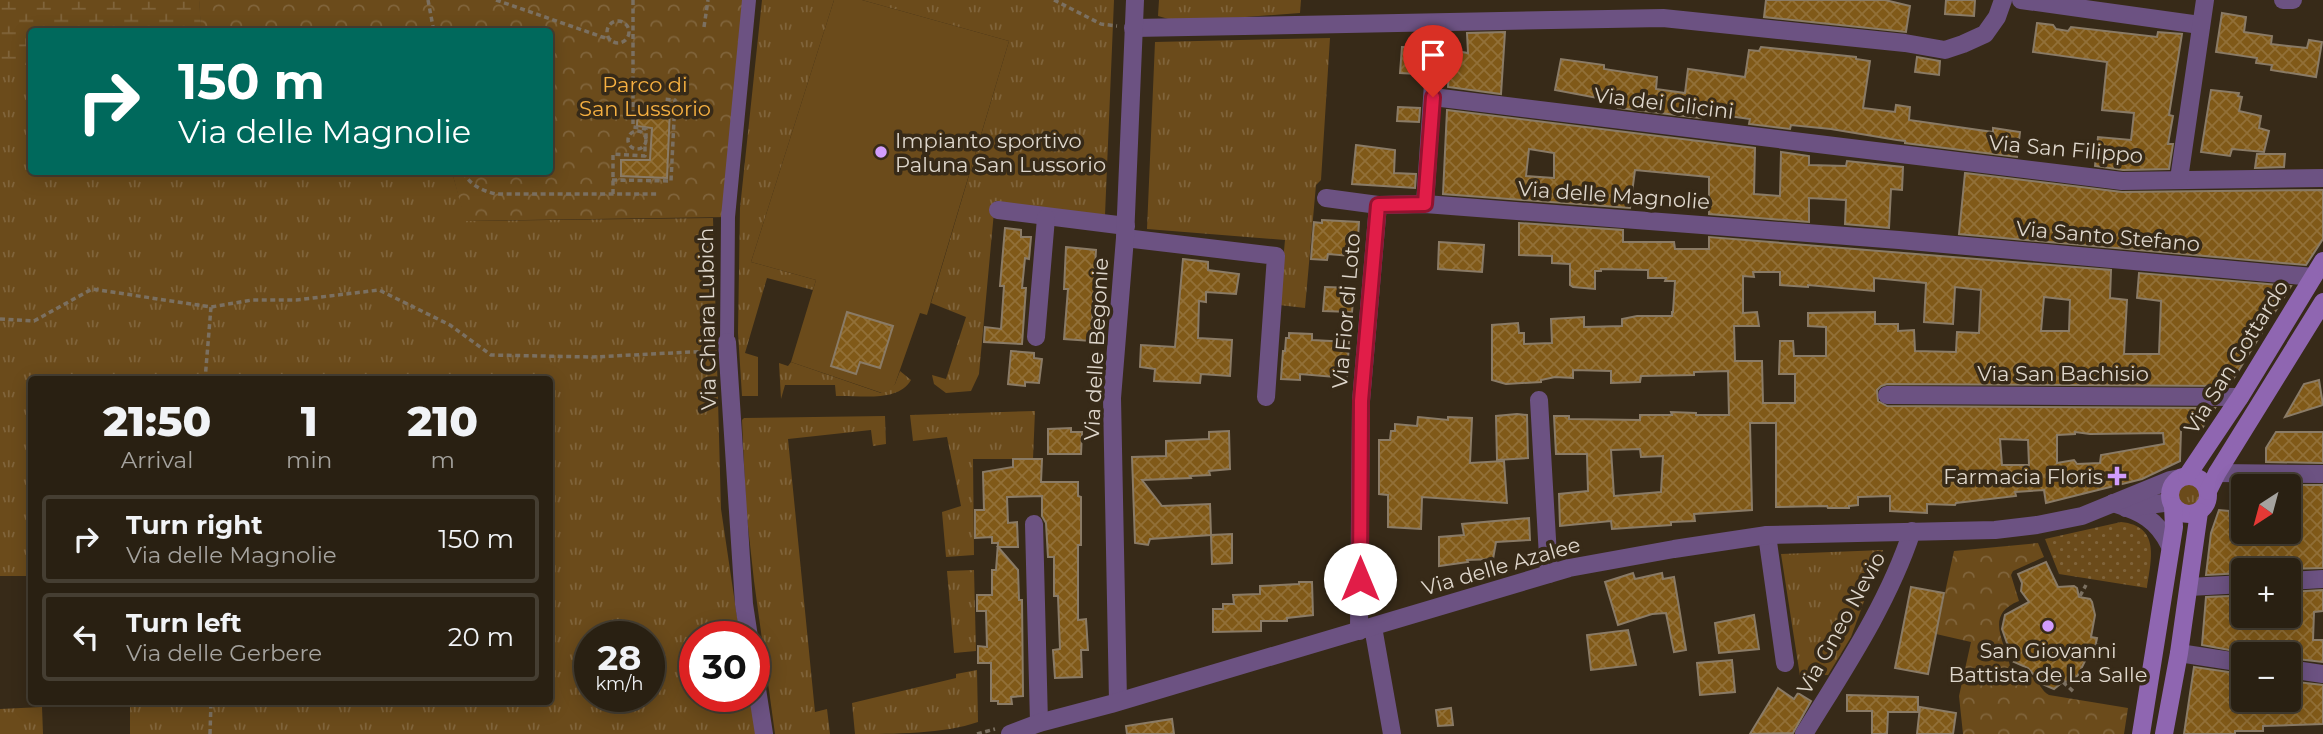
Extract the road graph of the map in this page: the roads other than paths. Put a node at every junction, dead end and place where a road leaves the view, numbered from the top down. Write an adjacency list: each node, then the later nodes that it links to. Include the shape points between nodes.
1 (749, 0): 27 (street, Via Chiara Lubich, via 728,217)
2 (1135, 0): 11 (street, Via delle Begonie)
3 (2003, 0): 9 (street, via 1985,34 1945,50 1663,18)
4 (2021, 0): 8 (street)
5 (2205, 0): 10 (street)
6 (2283, 0): 7 (street)
7 (2293, 0)
8 (2100, 6): 10 (street)
9 (1437, 23): 11 (street); 12 (street)
10 (2200, 25): 15 (street)
11 (1133, 28): 21 (street, Via delle Begonie)
12 (1433, 97): 13 (street, Via dei Glicini); 17 (street)
13 (1890, 153): 15 (street, Via San Filippo, via 2122,181)
14 (2323, 178): 15 (street, Via San Filippo)
15 (2179, 179)
16 (1326, 198): 18 (street, Via delle Magnolie)
17 (1425, 204): 18 (street, Via delle Magnolie); 22 (street, Via delle Magnolie)
18 (1378, 205): 49 (street, Via Fior di Loto, via 1361,401)
19 (998, 210): 20 (street)
20 (1046, 218): 21 (street); 26 (street)
21 (1126, 232): 29 (street, via 1276,256); 55 (street, Via delle Begonie, via 1112,398)
22 (1899, 240): 24 (street, Via Santo Stefano)
23 (2323, 261): 24 (main road, Via San Gottardo)
24 (2312, 277): 30 (main road, Via San Gottardo)
25 (2323, 302): 32 (main road)
26 (1036, 337)
27 (728, 346): 48 (street, Via Chiara Lubich)
28 (1887, 395): 30 (street, Via San Bachisio)
29 (1266, 397)
30 (2240, 397): 34 (main road, Via San Gottardo)
31 (1539, 400): 43 (street)
32 (2217, 473): 33 (street); 35 (main road)
33 (2323, 474)
34 (2183, 477): 35 (main road, via 2200,479); 36 (main road, via 2171,490); 37 (street)
35 (2208, 491): 38 (main road)
36 (2172, 504): 37 (street); 38 (main road, via 2182,513); 42 (main road)
37 (2120, 505): 40 (street, Via delle Azalee, via 2037,525); 42 (street, via 2160,528)
38 (2199, 512): 47 (main road)
39 (1034, 524): 57 (street)
40 (1912, 531): 41 (street, Via delle Azalee); 61 (street, Via Gneo Nevio, via 1901,565 1870,624)
41 (1767, 535): 43 (street, Via delle Azalee, via 1674,548); 52 (street)
42 (2170, 546): 62 (main road)
43 (1549, 574): 49 (street, Via delle Azalee)
44 (2323, 579): 45 (street)
45 (2301, 580)
46 (2231, 585): 47 (street)
47 (2189, 587): 50 (main road)
48 (747, 621)
49 (1366, 629): 55 (street, Via delle Azalee); 60 (street, Via Fior di Loto)
50 (2179, 653): 51 (street); 63 (main road)
51 (2231, 661)
52 (1785, 663)
53 (2301, 671): 54 (street)
54 (2323, 674)
55 (1118, 701): 57 (street, Via delle Azalee)
56 (761, 712): 58 (street)
57 (1039, 723): 59 (street, Via delle Azalee)
58 (764, 734)
59 (1010, 734)
60 (1392, 734)
61 (1804, 734)
62 (2141, 734)
63 (2164, 734)

